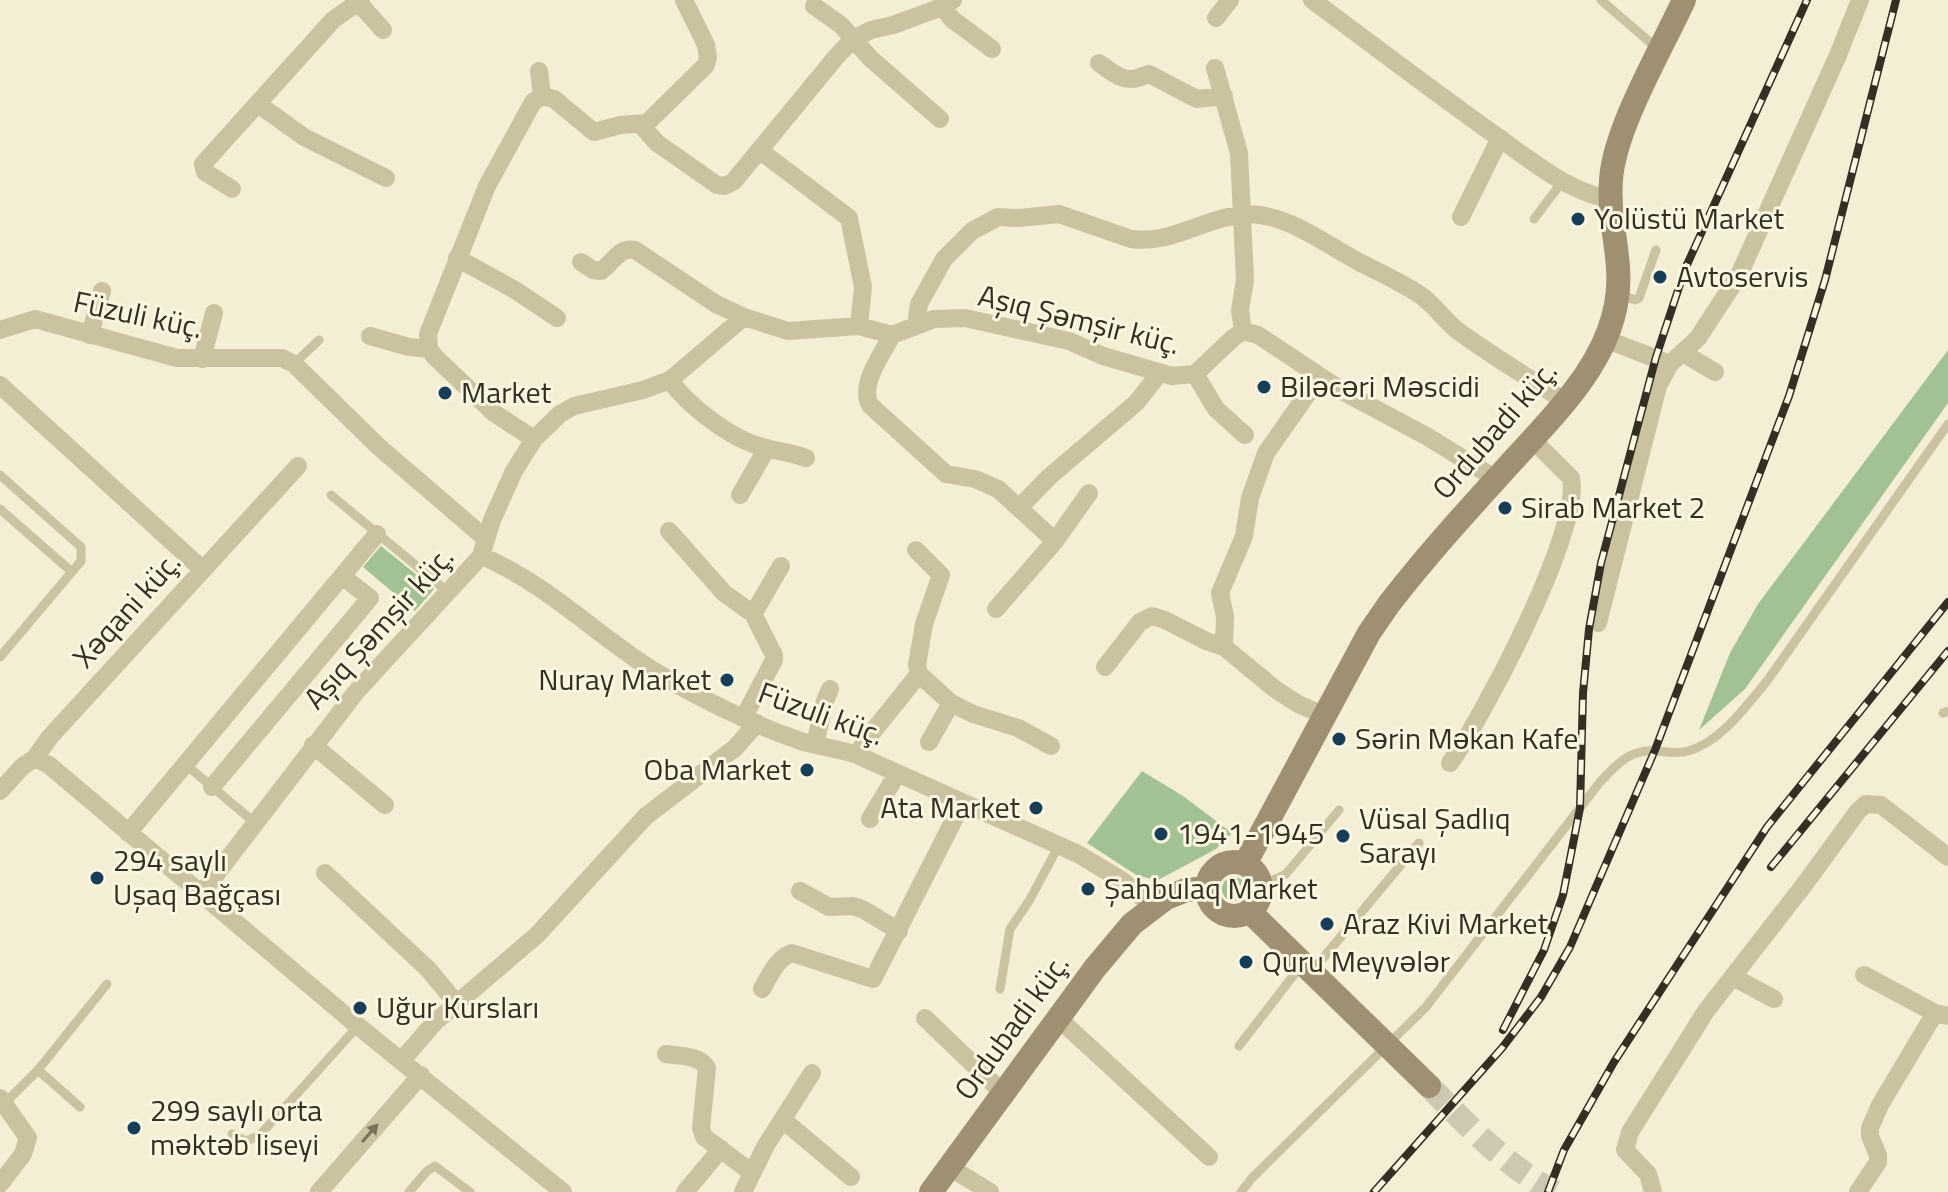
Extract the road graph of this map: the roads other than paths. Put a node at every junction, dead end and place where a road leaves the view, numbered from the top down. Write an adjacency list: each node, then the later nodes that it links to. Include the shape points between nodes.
1 (684, 0): 22 (street, via 706,45 706,65)
2 (1230, 0): 10 (street)
3 (1312, 0): 23 (street)
4 (1601, 0): 14 (lane)
5 (1684, 0): 14 (main road, Ordubadi küç.)
6 (1860, 0): 51 (street, via 1739,275 1698,338)
7 (360, 1): 11 (street); 20 (street, via 333,20)
8 (948, 4): 12 (street); 13 (street, via 952,19)
9 (814, 6): 12 (street)
10 (1216, 18)
11 (383, 30)
12 (853, 39): 21 (street); 24 (street)
13 (992, 49)
14 (1660, 51): 28 (main road, Ordubadi küç., via 1617,151)
15 (1099, 63): 19 (street, via 1122,78 1149,74 1197,99)
16 (1215, 68): 19 (street)
17 (539, 71): 18 (street)
18 (542, 96): 22 (street, via 554,99 594,132); 33 (street, via 513,135)
19 (1224, 96): 29 (street, via 1239,153)
20 (258, 104): 25 (street, via 304,137); 27 (street, via 203,164 205,172)
21 (940, 119)
22 (641, 125): 24 (street, via 657,143 717,185 734,181)
23 (1500, 138): 26 (street); 30 (street)
24 (759, 150): 41 (street, via 849,218 863,287)
25 (386, 178)
26 (1562, 182): 28 (street); 31 (lane)
27 (232, 189)
28 (1612, 200): 36 (main road, Ordubadi küç.)
29 (1243, 215): 40 (street, via 1144,241 1053,213 998,217 972,231 944,259 919,304); 43 (street); 59 (street, via 1264,216 1298,229 1413,291 1462,334)
30 (1461, 217)
31 (1534, 219)
32 (1656, 250): 36 (lane, via 1639,298)
33 (457, 258): 39 (street); 49 (street, via 428,334)
34 (581, 262): 38 (street, via 601,271 620,252 635,250)
35 (102, 291): 44 (street)
36 (1619, 294): 47 (main road, Ordubadi küç.)
37 (214, 313): 50 (street)
38 (744, 317): 41 (street, via 788,331); 57 (street, Aşıq Şəmşir küç.)
39 (557, 318)
40 (916, 325): 45 (street, Aşıq Şəmşir küç.); 54 (street, Aşıq Şəmşir küç., via 965,318 1069,341)
41 (859, 326): 45 (street)
42 (0, 330): 44 (street, Füzuli küç., via 35,319)
43 (1243, 331): 55 (street, Aşıq Şəmşir küç.); 56 (street, via 1258,335)
44 (90, 335): 50 (street, Füzuli küç.)
45 (892, 335): 72 (street, via 866,387 870,405 946,474 998,489)
46 (370, 336): 49 (street)
47 (1605, 339): 51 (street); 59 (main road, Ordubadi küç.)
48 (319, 340): 52 (lane)
49 (429, 349): 62 (street, via 494,413)
50 (202, 359): 52 (street, Füzuli küç., via 273,357)
51 (1677, 359): 53 (street); 86 (street, via 1658,386)
52 (294, 364): 77 (street, Füzuli küç.)
53 (1715, 372)
54 (1159, 374): 55 (street, Aşıq Şəmşir küç.); 72 (street, via 1136,403)
55 (1195, 374): 61 (street, via 1216,409)
56 (1320, 376): 68 (street); 87 (street, via 1266,453 1250,498 1244,536 1220,593)
57 (670, 380): 62 (street, Aşıq Şəmşir küç., via 574,406); 64 (street, via 729,432)
58 (0, 385): 80 (street)
59 (1565, 401): 63 (main road, Ordubadi küç.)
60 (1948, 424): 136 (lane, via 1744,708 1726,727 1687,752 1642,750 1616,765 1437,994)
61 (1245, 435)
62 (534, 439): 77 (street, Aşıq Şəmşir küç., via 514,471)
63 (1532, 439): 68 (main road, Ordubadi küç.); 101 (street, via 1571,478 1566,527 1486,704)
64 (767, 448): 65 (street); 71 (street)
65 (806, 458)
66 (298, 466): 80 (street, Xəqani küç.)
67 (0, 475): 81 (lane, via 81,547 81,561)
68 (1496, 479): 93 (main road, Ordubadi küç., via 1389,604)
69 (1089, 493): 76 (street)
70 (331, 495): 75 (lane)
71 (740, 495)
72 (1019, 508): 76 (street)
73 (0, 509): 81 (lane)
74 (669, 531): 85 (street, via 724,593)
75 (377, 534): 82 (street); 83 (lane)
76 (1055, 541): 84 (street)
77 (483, 547): 83 (street, Aşıq Şəmşir küç.); 94 (street, Füzuli küç., via 657,672)
78 (916, 550): 90 (street, via 941,575 924,624)
79 (781, 566): 85 (street)
80 (202, 569): 100 (street, Xəqani küç.)
81 (72, 572): 88 (lane)
82 (342, 576): 102 (street); 104 (street, via 370,598)
83 (448, 592): 97 (street, Aşıq Şəmşir küç.)
84 (996, 609)
85 (753, 614): 94 (street, via 774,660)
86 (1598, 623)
87 (1224, 647): 89 (street, via 1152,616 1140,622); 93 (street, via 1282,694)
88 (0, 657)
89 (1105, 667)
90 (919, 674): 92 (street); 99 (street)
91 (830, 689): 96 (street)
92 (951, 703): 95 (street); 98 (street)
93 (1326, 716): 115 (main road, Ordubadi küç.)
94 (751, 720): 96 (street, Füzuli küç.); 131 (street, via 735,748 646,816 537,935)
95 (929, 742)
96 (815, 744): 99 (street, Füzuli küç.)
97 (313, 745): 107 (street); 110 (street, Aşıq Şəmşir küç.)
98 (1051, 746)
99 (857, 755): 103 (street, Füzuli küç.)
100 (35, 758): 105 (street, Xəqani küç.); 111 (street)
101 (1450, 763)
102 (185, 764): 104 (lane); 111 (street)
103 (897, 774): 106 (street, Füzuli küç.); 109 (street)
104 (212, 787): 110 (lane)
105 (0, 791)
106 (962, 804): 113 (street, Füzuli küç.); 123 (street)
107 (385, 805)
108 (1339, 810): 117 (lane, via 1286,874)
109 (870, 819)
110 (254, 822): 120 (street, Aşıq Şəmşir küç.)
111 (128, 833): 120 (street)
112 (1419, 843): 124 (lane)
113 (1059, 845): 121 (street, Füzuli küç., via 1123,881); 129 (lane, via 1010,929)
114 (1948, 857): 126 (street, via 1881,805 1866,804)
115 (1245, 864): 117 (main road); 118 (main road, via 1220,866)
116 (325, 873): 131 (street, via 428,969)
117 (1261, 886): 122 (main road)
118 (1207, 888): 121 (main road, via 1186,890); 122 (main road, via 1221,913)
119 (800, 891): 123 (street, via 829,907 864,910)
120 (201, 894): 135 (street)
121 (1152, 906): 134 (main road, Ordubadi küç., via 1113,944)
122 (1249, 911): 124 (main road)
123 (899, 931): 128 (street, via 873,979 792,953 777,964)
124 (1307, 968): 136 (main road); 137 (lane)
125 (1864, 975): 132 (street)
126 (1733, 977): 130 (street); 164 (street, via 1690,1034 1626,1141 1625,1150 1648,1174)
127 (107, 984): 140 (lane)
128 (762, 989)
129 (1000, 989)
130 (1774, 999)
131 (457, 1004): 139 (street)
132 (1941, 1015): 165 (street, via 1880,1105 1869,1132 1878,1162)
133 (925, 1018): 144 (street)
134 (1059, 1019): 144 (main road, Ordubadi küç.); 150 (street)
135 (358, 1026): 139 (street); 148 (lane, via 259,1136 246,1141)
136 (1388, 1045): 143 (main road); 163 (lane)
137 (1239, 1046)
138 (666, 1054): 149 (street, via 695,1058 707,1068 701,1128 704,1137)
139 (402, 1060): 142 (street)
140 (38, 1070): 145 (lane); 146 (lane)
141 (812, 1073): 147 (street)
142 (421, 1075): 155 (street, one-way to 142); 158 (street)
143 (1429, 1086)
144 (1004, 1094): 151 (main road, Ordubadi küç.)
145 (2, 1100): 154 (street, via 28,1138 23,1154)
146 (80, 1107)
147 (783, 1120): 152 (street); 153 (street)
148 (232, 1134)
149 (721, 1149): 152 (street); 159 (street)
150 (1209, 1157)
151 (949, 1167): 161 (main road, Ordubadi küç.); 162 (street)
152 (751, 1172): 160 (street)
153 (851, 1177)
154 (0, 1184)
155 (319, 1192)
156 (409, 1192): 157 (lane, via 435,1166)
157 (470, 1192)
158 (563, 1192)
159 (685, 1192)
160 (743, 1192)
161 (931, 1192)
162 (990, 1192)
163 (1241, 1192)
164 (1653, 1192)
165 (1858, 1192)

